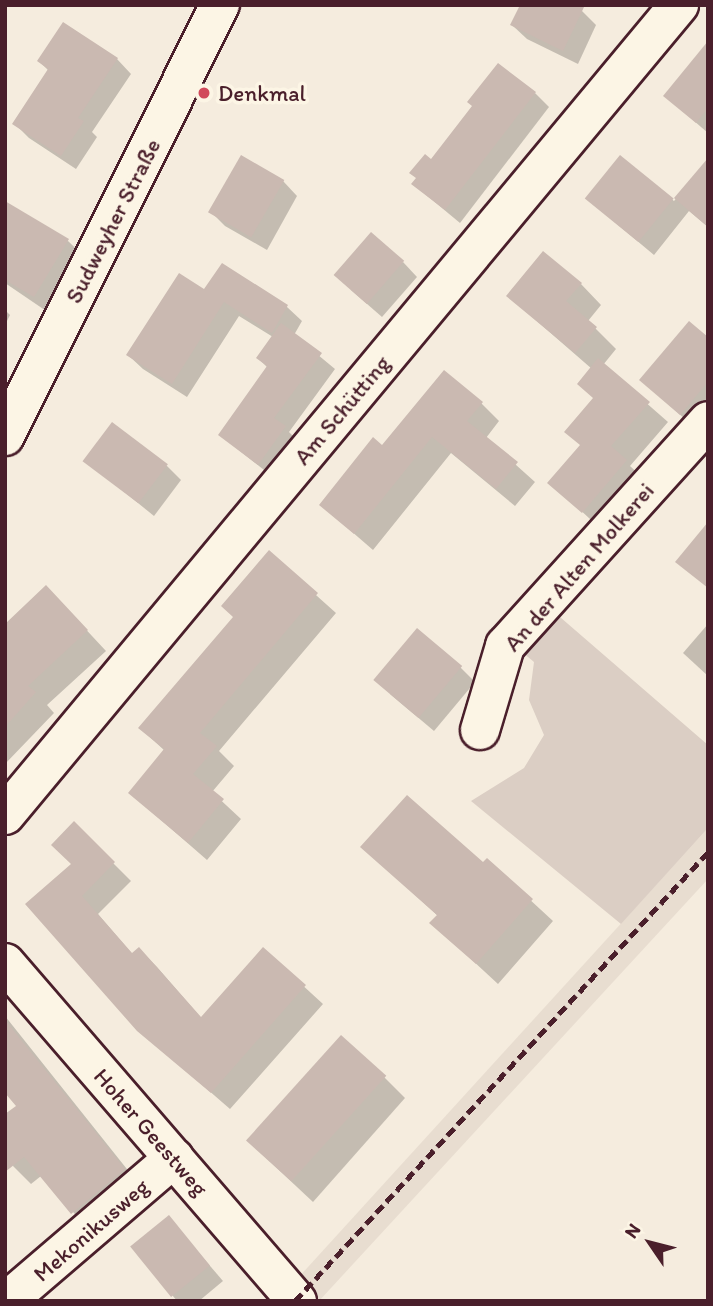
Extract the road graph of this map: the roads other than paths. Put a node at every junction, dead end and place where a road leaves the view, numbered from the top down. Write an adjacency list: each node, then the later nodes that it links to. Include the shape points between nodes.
1 (220, 5): 4 (street, Sudweyher Straße)
2 (679, 5): 6 (street, Am Schütting)
3 (708, 421): 5 (street, An der Alten Molkerei, via 505,646)
4 (5, 436)
5 (480, 730)
6 (5, 815)
7 (5, 963): 8 (street, Hoher Geestweg)
8 (174, 1158): 9 (street, Mekonikusweg); 10 (street, Hoher Geestweg)
9 (7, 1301)
10 (297, 1301)

